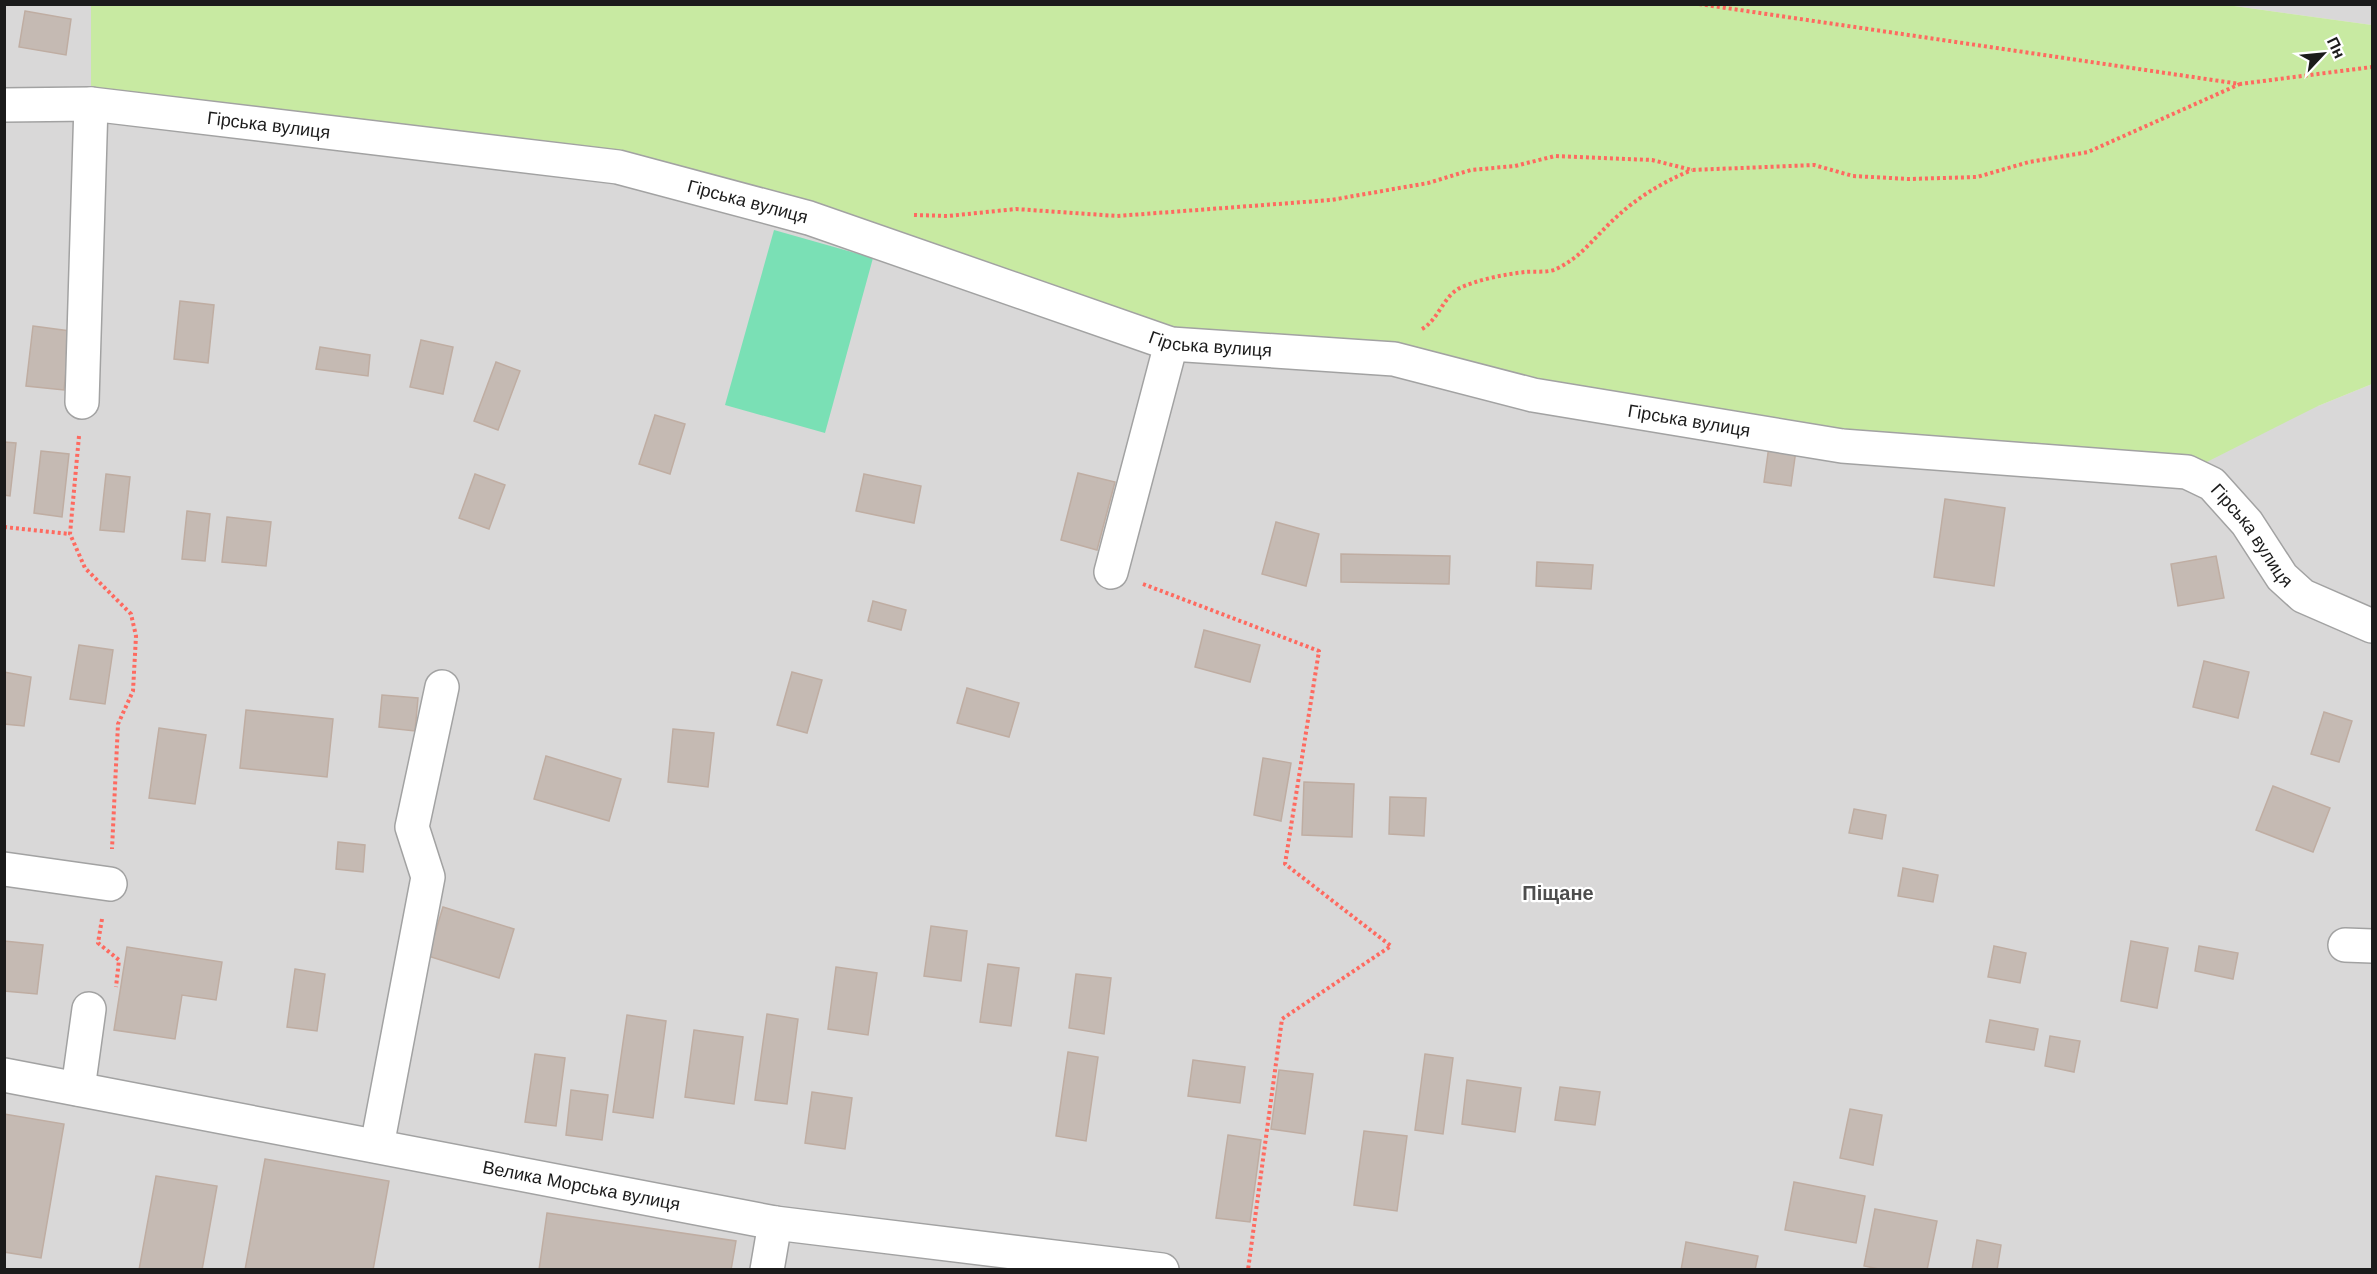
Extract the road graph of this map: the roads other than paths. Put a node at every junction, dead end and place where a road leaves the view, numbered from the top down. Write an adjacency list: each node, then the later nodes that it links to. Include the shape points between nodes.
1 (90, 104): 2 (street, Гірська вулиця); 3 (street, Гірська вулиця, via 618,167 809,218); 4 (street)
2 (4, 105)
3 (1171, 344): 5 (street); 6 (street, Гірська вулиця, via 1394,359 1533,395 1842,446 2187,472 2212,484 2247,523 2282,577 2303,596)
4 (82, 402)
5 (1111, 572)
6 (2373, 626)
7 (442, 687): 13 (street, via 412,827 428,877)
8 (4, 869): 9 (street)
9 (110, 884)
10 (89, 1009): 12 (street)
11 (4, 1075): 12 (street, Велика Морська вулиця)
12 (78, 1089): 13 (street, Велика Морська вулиця)
13 (377, 1146): 14 (street, Велика Морська вулиця)
14 (775, 1223): 15 (street, Велика Морська вулиця); 16 (street)
15 (966, 1246): 17 (street); 18 (street, Велика Морська вулиця)
16 (767, 1269)
17 (939, 1269)
18 (1162, 1269)

